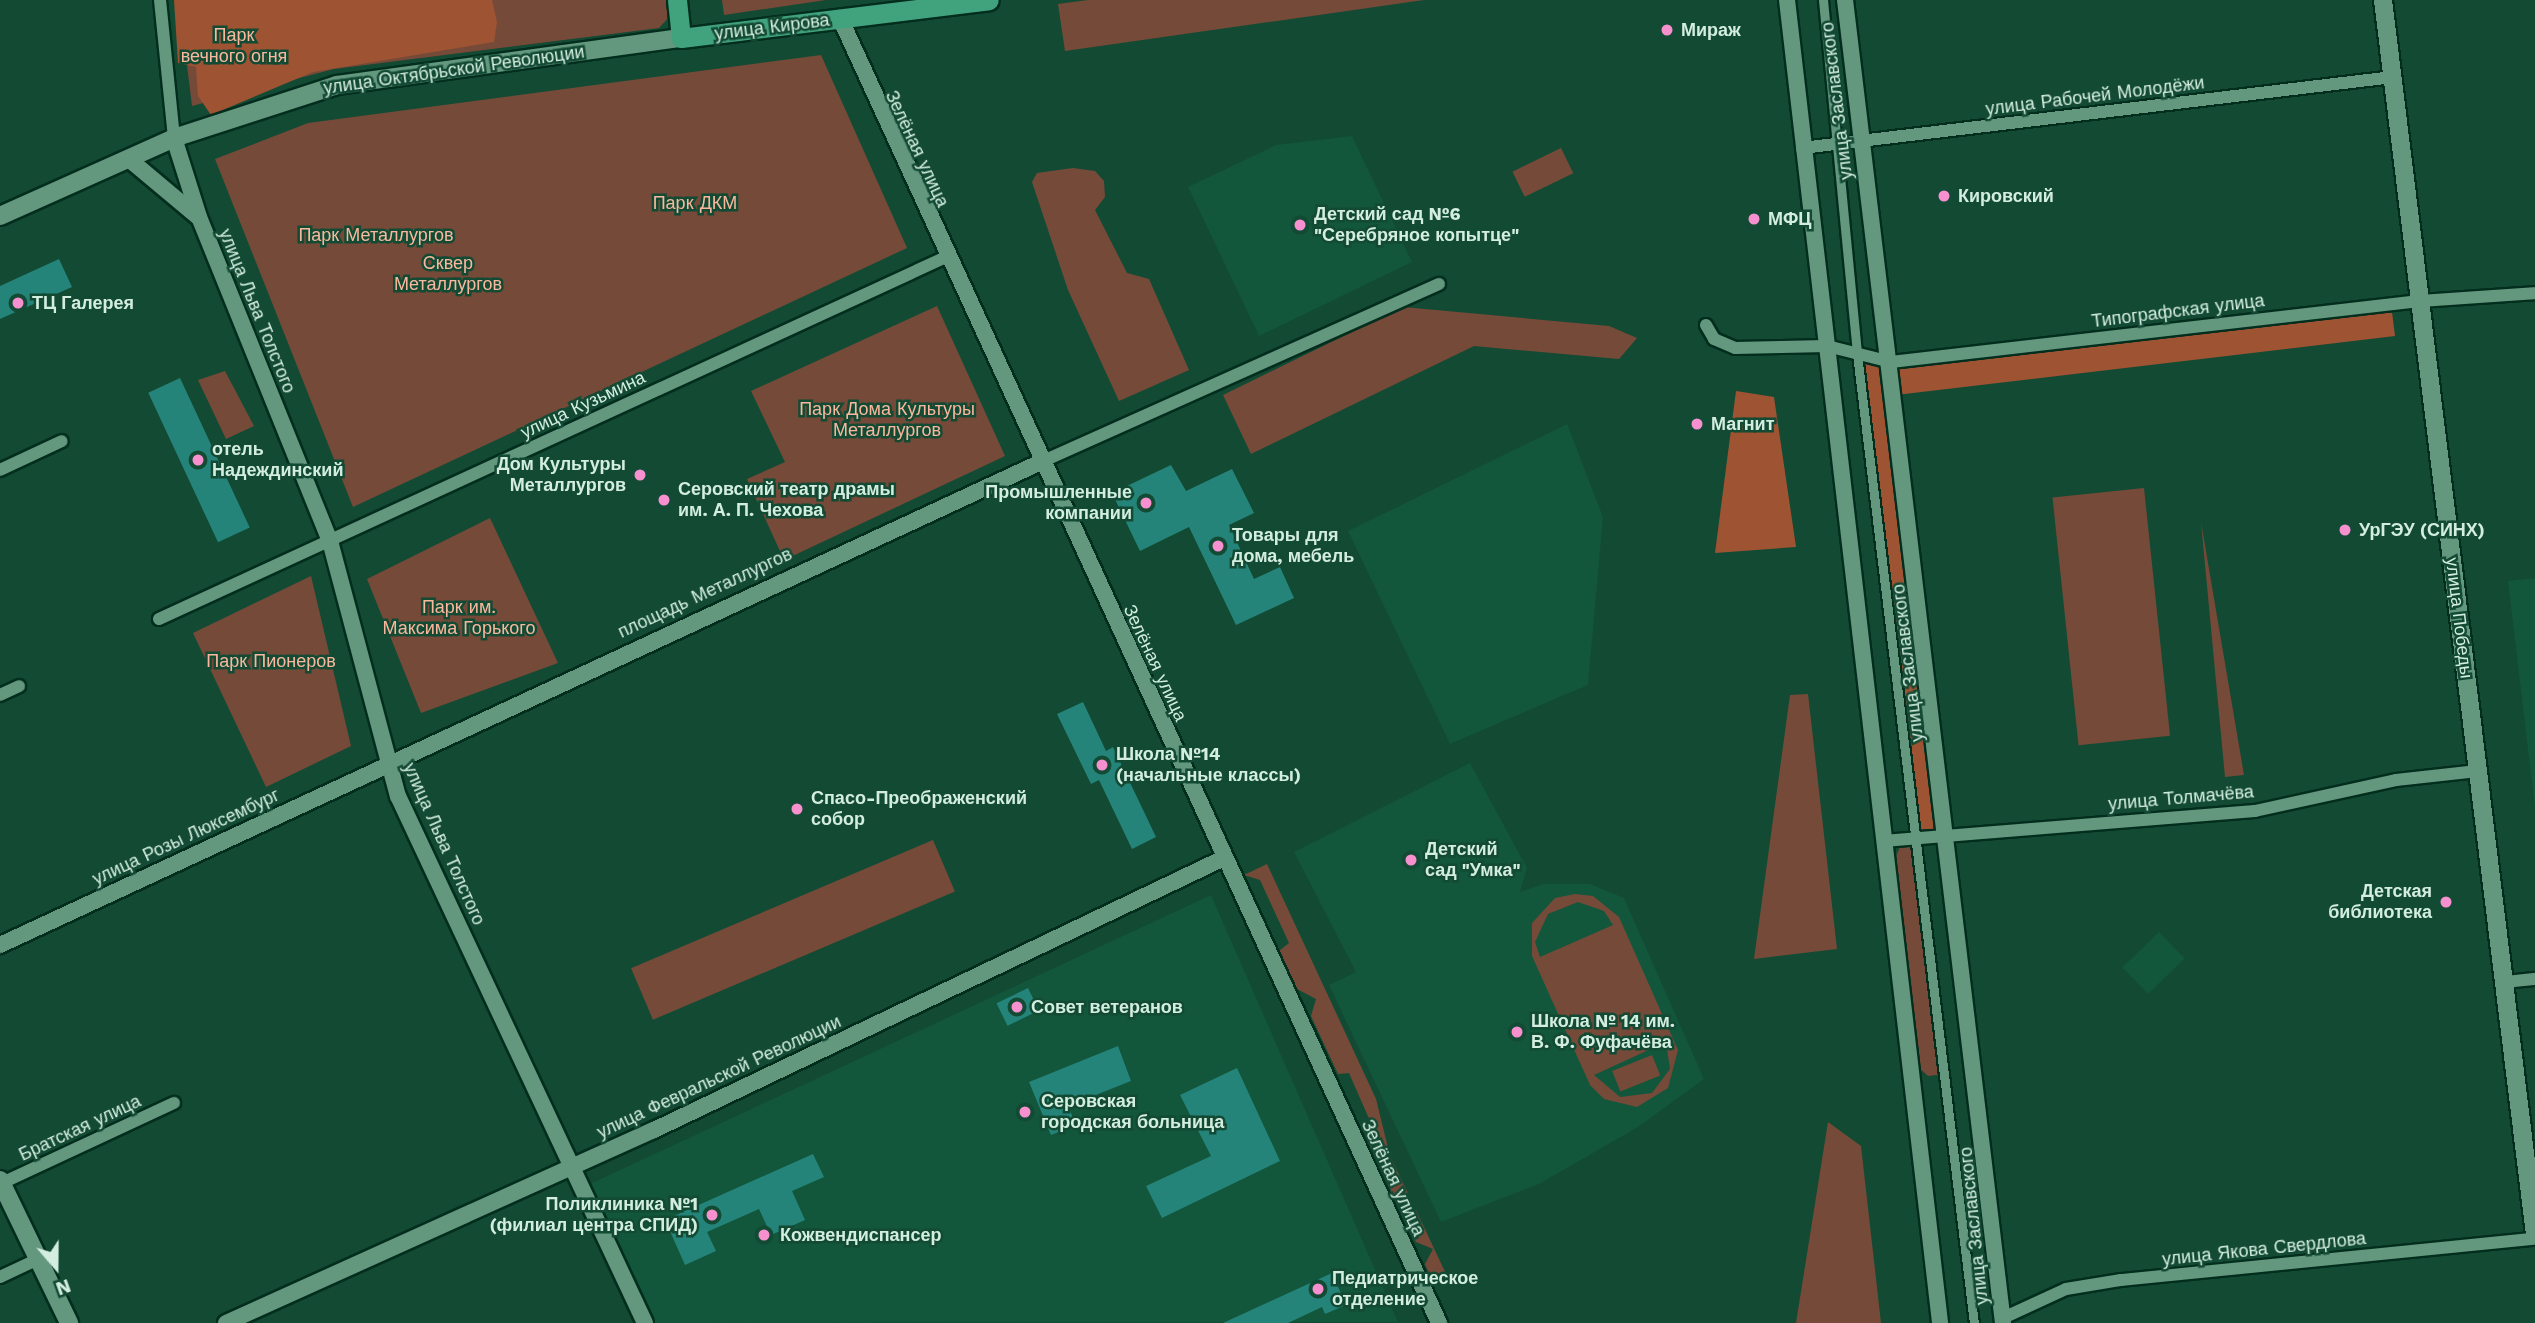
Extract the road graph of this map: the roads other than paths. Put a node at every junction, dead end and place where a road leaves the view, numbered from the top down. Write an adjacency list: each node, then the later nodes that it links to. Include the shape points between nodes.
1 (160, 0): 11 (street, улица Льва Толстого)
2 (677, 0): 9 (main road)
3 (989, 0): 8 (main road, улица Кирова)
4 (1787, 0): 14 (street)
5 (1823, 0): 13 (street, улица Заславского)
6 (1845, 0): 12 (street, улица Заславского)
7 (2383, 0): 10 (main road, улица Победы)
8 (840, 18): 9 (main road, улица Кирова); 18 (street, Зелёная улица)
9 (681, 38): 11 (main road, улица Октябрьской Революции, via 337,85)
10 (2392, 77): 12 (street, улица Рабочей Молодёжи); 21 (main road, улица Победы)
11 (174, 138): 15 (main road, улица Октябрьской Революции); 17 (street, улица Льва Толстого)
12 (1861, 142): 13 (street, улица Рабочей Молодёжи); 25 (street, улица Заславского)
13 (1838, 144): 14 (street, улица Рабочей Молодёжи); 24 (street, улица Заславского)
14 (1802, 148): 23 (street)
15 (130, 160): 16 (main road, улица Октябрьской Революции); 17 (street)
16 (0, 216)
17 (199, 218): 29 (street, улица Льва Толстого)
18 (946, 257): 27 (street, Зелёная улица); 29 (street, улица Кузьмина)
19 (1439, 284): 27 (street)
20 (2535, 293): 21 (street, Типографская улица)
21 (2419, 301): 25 (street, Типографская улица); 34 (main road, улица Победы)
22 (1706, 325): 23 (street, via 1714,340 1735,348)
23 (1827, 346): 24 (street, Типографская улица); 37 (street)
24 (1857, 354): 25 (street, Типографская улица); 36 (street, улица Заславского)
25 (1891, 362): 35 (street, улица Заславского)
26 (62, 441): 28 (street)
27 (1041, 462): 33 (street, площадь Металлургов); 38 (street, Зелёная улица)
28 (0, 470)
29 (330, 541): 30 (street, улица Кузьмина); 33 (street, улица Льва Толстого)
30 (159, 620)
31 (19, 686): 32 (street)
32 (0, 695)
33 (387, 764): 39 (street, улица Розы Люксембург); 43 (street, улица Льва Толстого)
34 (2478, 771): 35 (street, улица Толмачёва, via 2396,780 2255,811); 41 (main road, улица Победы)
35 (1948, 833): 36 (street, улица Толмачёва); 48 (street, улица Заславского)
36 (1916, 836): 37 (street, улица Толмачёва); 54 (street, улица Заславского)
37 (1883, 841): 53 (street)
38 (1224, 858): 43 (street, улица Февральской Революции); 52 (street, Зелёная улица)
39 (0, 945)
40 (2535, 979): 41 (street)
41 (2505, 982): 45 (main road, улица Победы)
42 (174, 1103): 44 (street, Братская улица)
43 (573, 1167): 50 (street, улица Февральской Революции); 51 (street, улица Льва Толстого)
44 (1, 1183): 46 (main road)
45 (2535, 1237): 48 (street, улица Якова Свердлова, via 2121,1280 2066,1289)
46 (38, 1259): 47 (street); 49 (main road)
47 (0, 1277)
48 (2003, 1320)
49 (69, 1323)
50 (226, 1323)
51 (645, 1323)
52 (1439, 1323)
53 (1940, 1323)
54 (1974, 1323)

